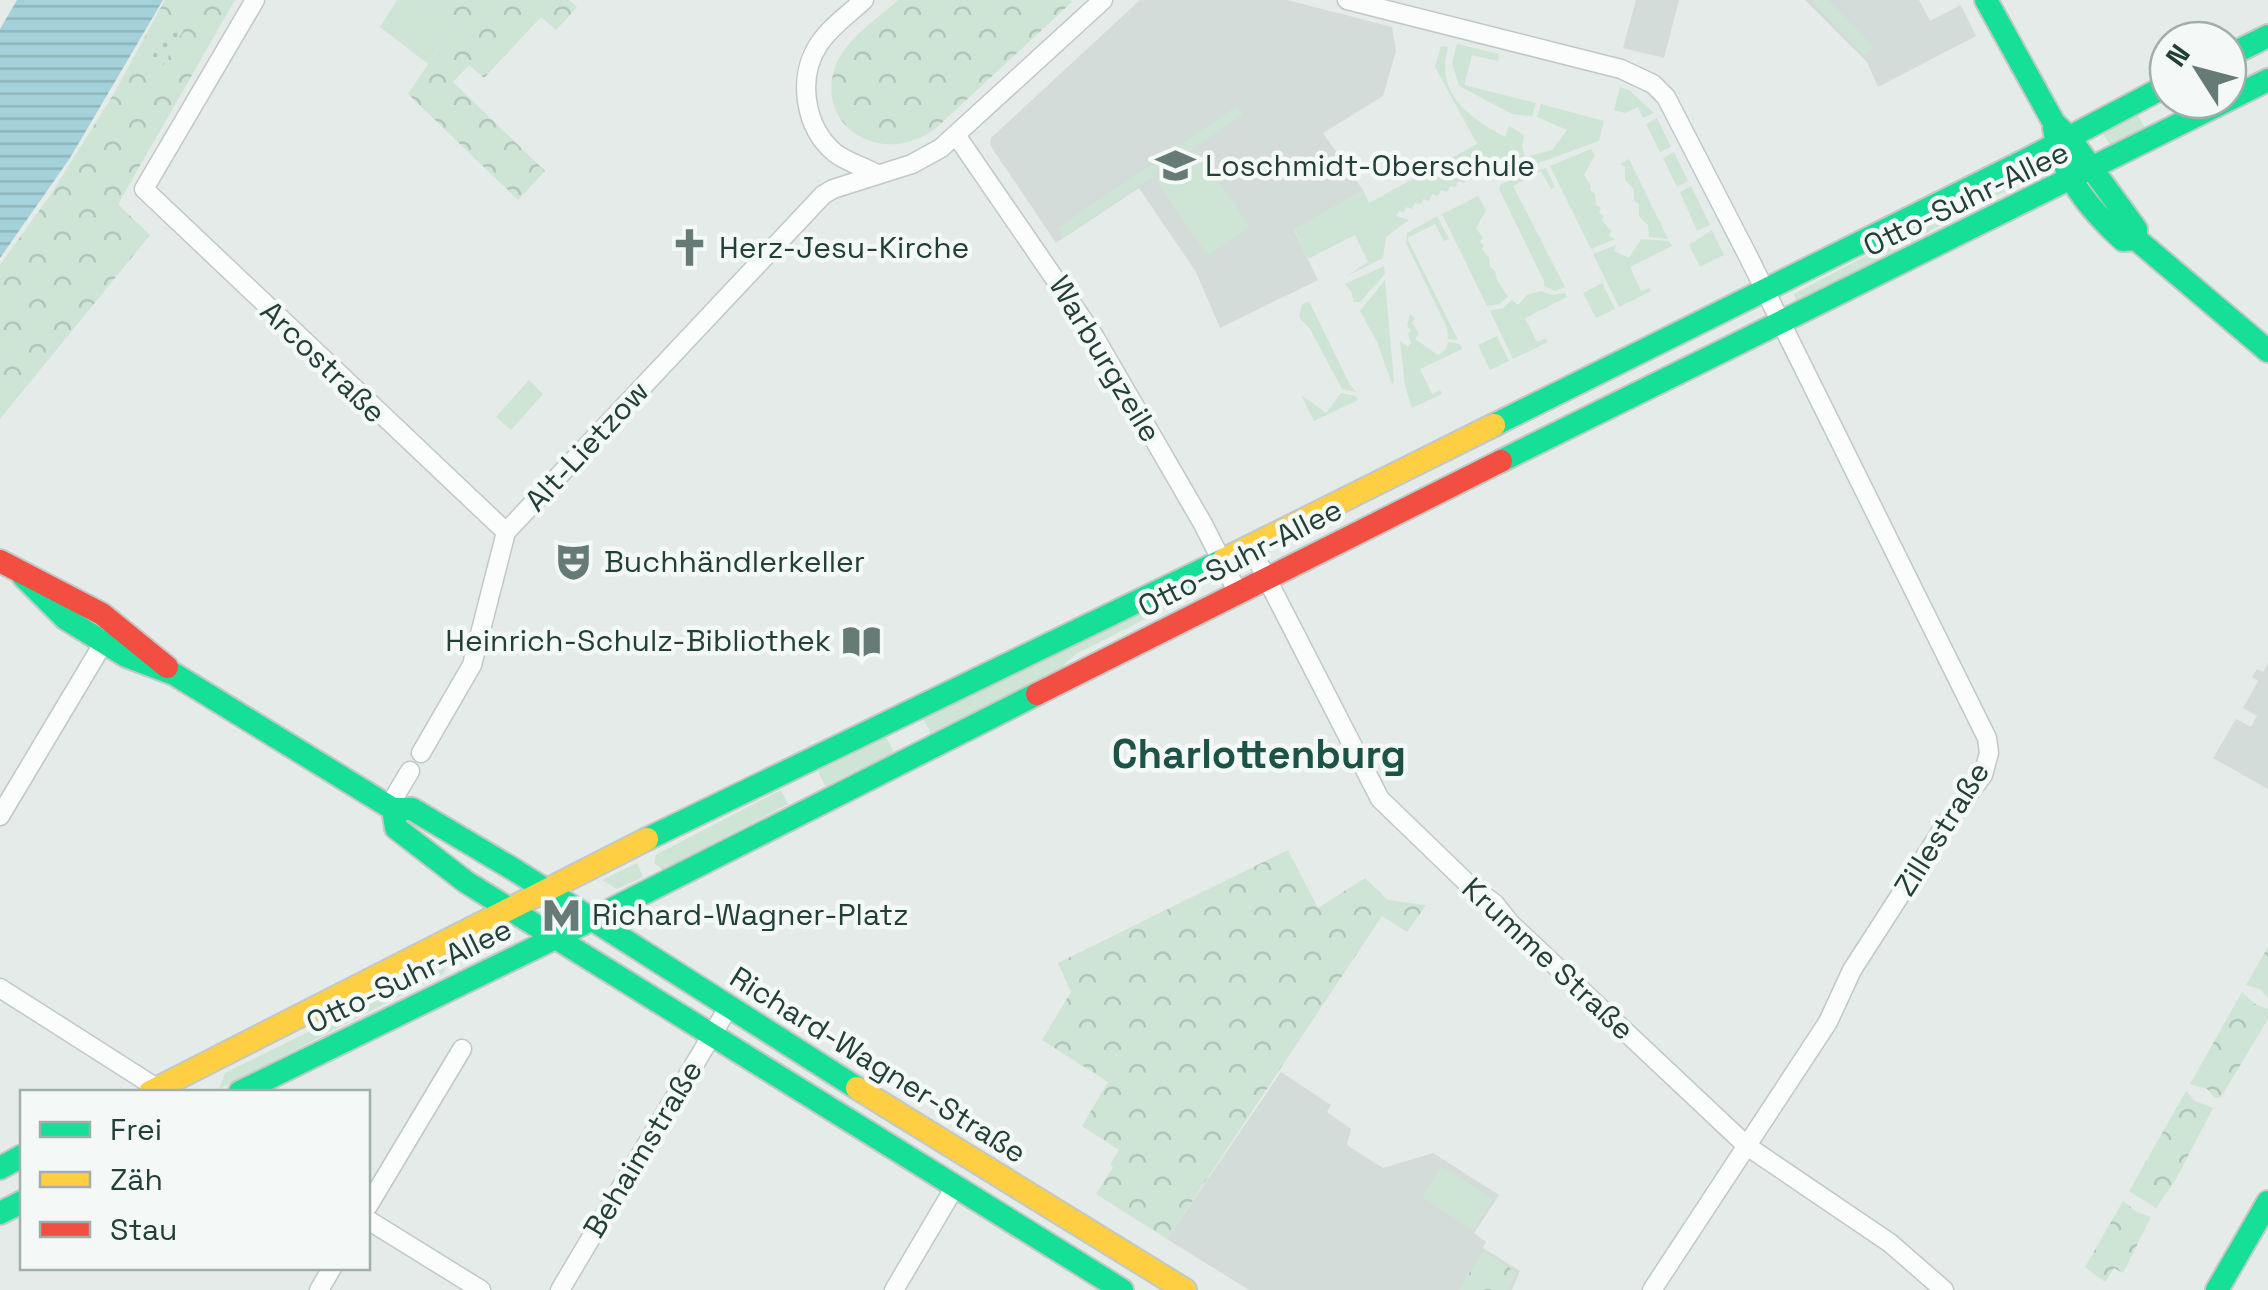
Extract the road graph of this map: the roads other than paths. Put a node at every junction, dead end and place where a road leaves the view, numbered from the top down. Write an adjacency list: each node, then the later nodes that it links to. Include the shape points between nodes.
1 (255, 0): 17 (street, Arcostraße, via 144,189)
2 (864, 0): 10 (street, via 820,43 806,76 813,122)
3 (1104, 0): 9 (street, Alt-Lietzow)
4 (1347, 0): 14 (street, Zillestraße, via 1594,62 1654,84 1669,101)
5 (1986, 0): 8 (main road)
6 (2268, 80): 12 (main road, Otto-Suhr-Allee)
7 (2148, 94): 8 (main road, Otto-Suhr-Allee)
8 (2059, 134): 12 (main road); 14 (main road, Otto-Suhr-Allee)
9 (956, 135): 11 (street, Alt-Lietzow, via 926,158); 19 (street, Warburgzeile, via 1084,320)
10 (838, 155): 11 (street); 13 (street)
11 (878, 174): 13 (street, Alt-Lietzow)
12 (2082, 175): 15 (main road, Otto-Suhr-Allee); 16 (main road, via 2136,229 2136,239)
13 (833, 189): 17 (street, Alt-Lietzow)
14 (1764, 289): 15 (street, Zillestraße); 18 (main road, Otto-Suhr-Allee)
15 (1781, 323): 21 (main road, Otto-Suhr-Allee); 39 (street, Zillestraße, via 1980,721 1989,752 1983,775 1852,970 1828,1022)
16 (2268, 351)
17 (506, 532): 24 (street, Alt-Lietzow, via 472,665)
18 (1250, 546): 19 (main road, Otto-Suhr-Allee); 21 (street, Krumme Straße)
19 (1222, 560): 22 (street, Warburgzeile); 28 (main road, Otto-Suhr-Allee)
20 (0, 561): 23 (main road, via 78,600)
21 (1267, 578): 22 (main road, Otto-Suhr-Allee); 39 (street, Krumme Straße, via 1386,808)
22 (1238, 593): 30 (main road, Otto-Suhr-Allee)
23 (110, 633): 26 (main road, via 137,638 174,674); 27 (street)
24 (421, 753)
25 (410, 771): 26 (street)
26 (391, 808): 28 (main road, Richard-Wagner-Straße, via 412,809); 29 (main road, Richard-Wagner-Straße, via 396,828)
27 (0, 816)
28 (542, 890): 29 (main road, Otto-Suhr-Allee); 30 (main road, Richard-Wagner-Straße)
29 (507, 908): 31 (main road, Richard-Wagner-Straße); 37 (main road, Otto-Suhr-Allee)
30 (589, 921): 31 (main road, Otto-Suhr-Allee); 33 (main road, Richard-Wagner-Straße)
31 (554, 938): 34 (main road, Richard-Wagner-Straße); 38 (main road, Otto-Suhr-Allee)
32 (0, 988): 36 (street)
33 (728, 1008): 34 (street, Behaimstraße); 44 (main road, Richard-Wagner-Straße)
34 (711, 1035): 40 (main road, Richard-Wagner-Straße); 46 (street, Behaimstraße)
35 (462, 1049): 42 (street)
36 (155, 1090)
37 (159, 1090)
38 (244, 1090)
39 (1747, 1146): 49 (street, Zillestraße); 50 (street, Krumme Straße, via 1890,1243)
40 (956, 1184): 47 (street); 48 (main road, Richard-Wagner-Straße)
41 (2268, 1202): 51 (main road)
42 (370, 1203)
43 (370, 1221): 45 (street)
44 (1180, 1289)
45 (481, 1290)
46 (560, 1290)
47 (894, 1290)
48 (1122, 1290)
49 (1652, 1290)
50 (1944, 1290)
51 (2218, 1290)

